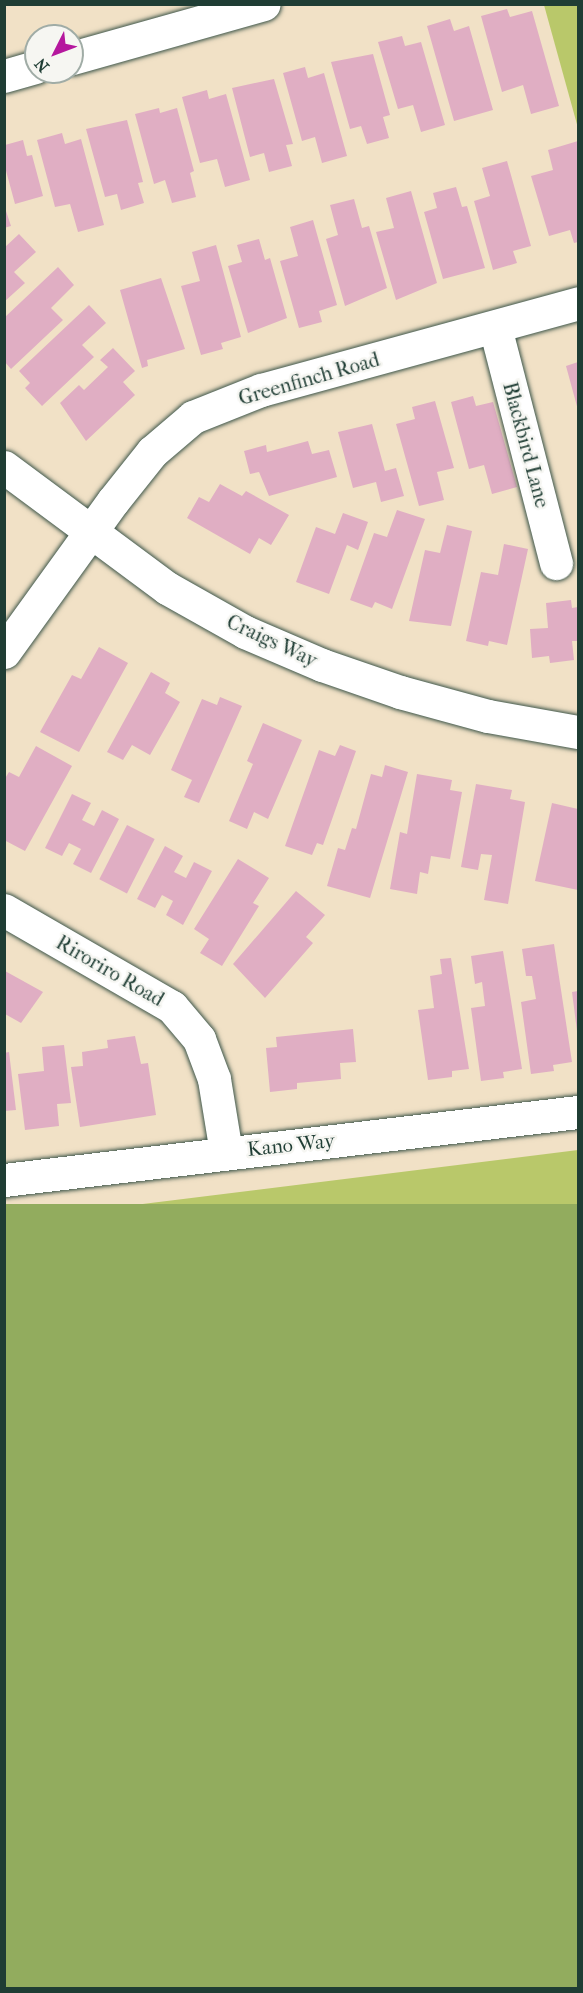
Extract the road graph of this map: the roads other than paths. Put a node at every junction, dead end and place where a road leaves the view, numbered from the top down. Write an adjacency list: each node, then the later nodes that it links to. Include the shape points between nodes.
1 (264, 4): 2 (street)
2 (84, 54)
3 (24, 70): 4 (street)
4 (4, 76)
5 (579, 303): 6 (street, Greenfinch Road)
6 (495, 327): 8 (street, Greenfinch Road, via 261,390 193,417 152,452); 9 (street, Blackbird Lane)
7 (4, 467): 8 (street, Craigs Way)
8 (89, 533): 10 (street, Greenfinch Road); 11 (street, Craigs Way, via 167,588 245,632 322,665 488,716)
9 (556, 563)
10 (4, 652)
11 (579, 732)
12 (4, 910): 14 (street, Riroriro Road, via 172,1007 199,1039 214,1079)
13 (579, 1112): 14 (street, Kano Way)
14 (226, 1152): 15 (street, Kano Way)
15 (4, 1180)

